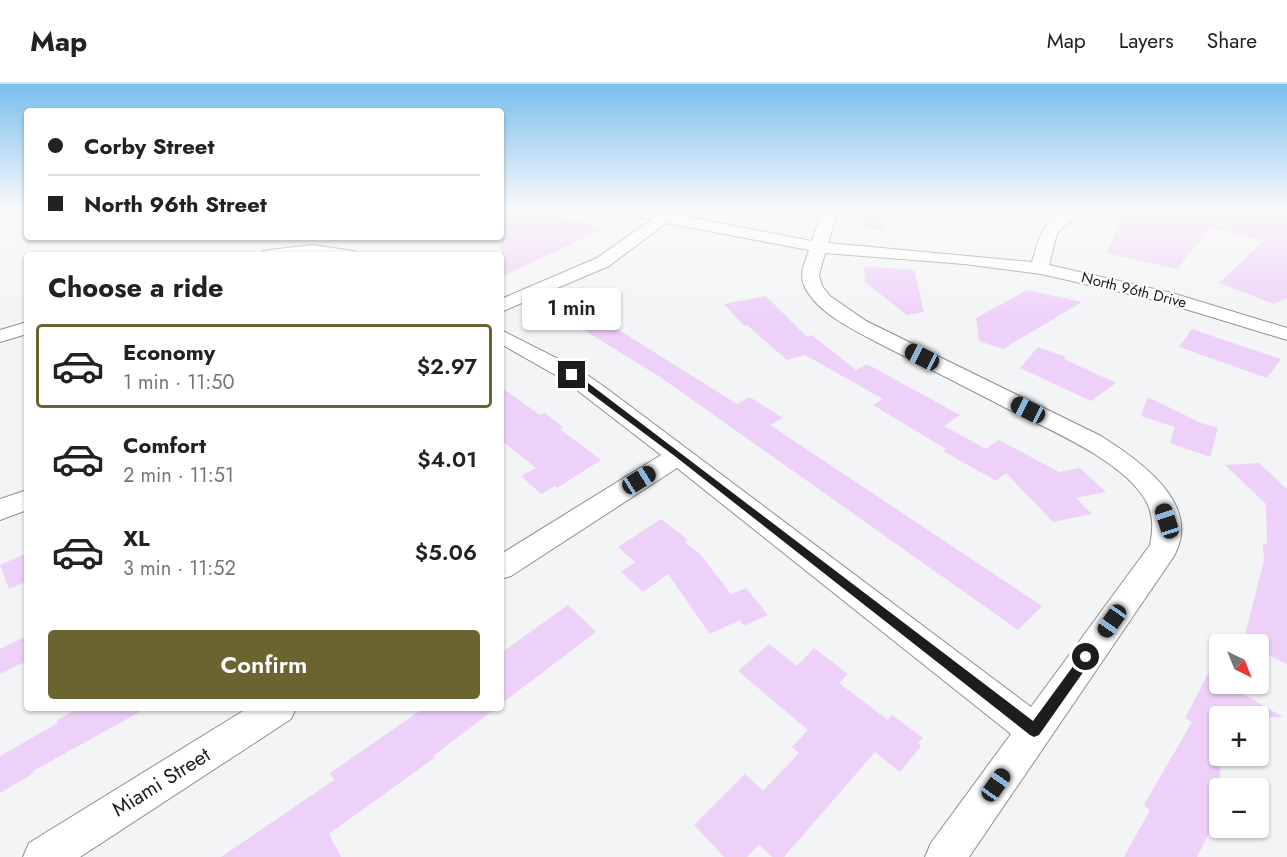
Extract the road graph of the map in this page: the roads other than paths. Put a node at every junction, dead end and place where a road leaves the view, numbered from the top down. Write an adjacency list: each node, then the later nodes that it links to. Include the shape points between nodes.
1 (628, 245): 8 (street, via 603,262)
2 (813, 245): 4 (street, North 96th Drive)
3 (1046, 245): 7 (street)
4 (818, 246): 7 (street, North 96th Drive); 18 (street, via 811,269 813,286 831,308 1092,442 1148,484 1162,505 1168,536 1164,548)
5 (295, 252): 6 (street)
6 (326, 252)
7 (1039, 269): 10 (street, North 96th Drive, via 1158,295)
8 (504, 305)
9 (24, 329): 11 (street)
10 (1287, 334)
11 (0, 336)
12 (504, 338): 13 (street, via 572,375)
13 (679, 455): 16 (street); 18 (street)
14 (24, 500): 15 (street)
15 (0, 510)
16 (504, 566)
17 (274, 711): 19 (street, Miami Street)
18 (1034, 731): 20 (street)
19 (43, 857)
20 (945, 857)

